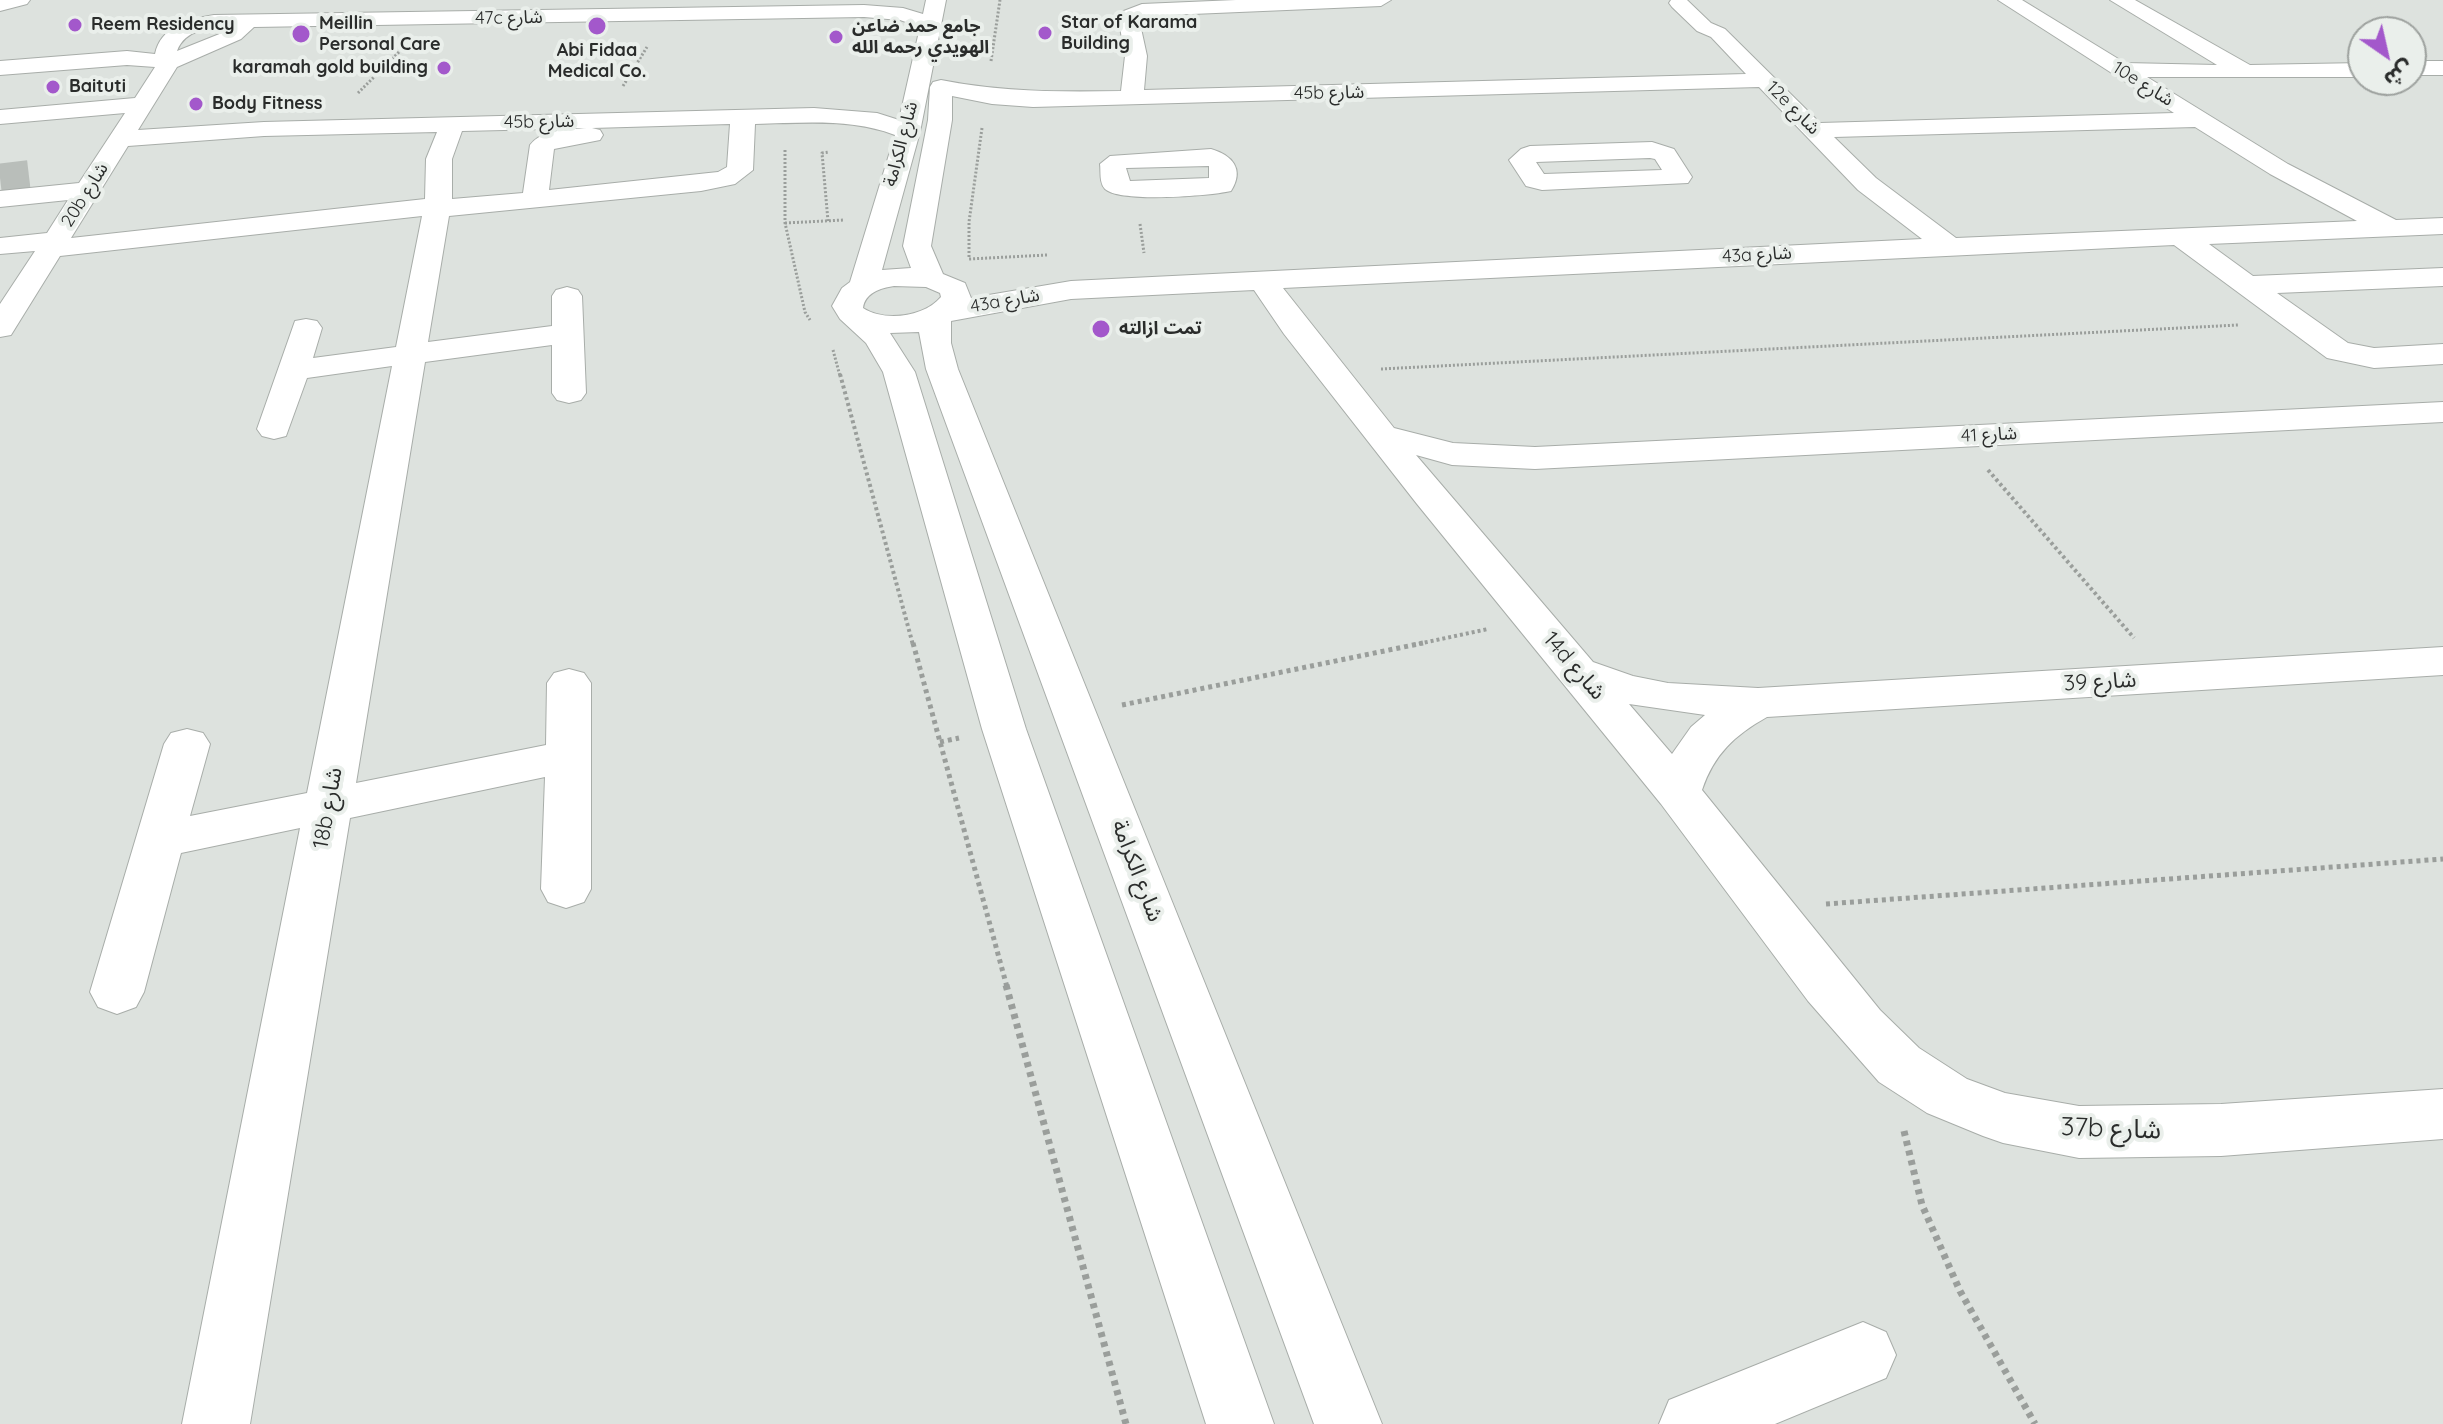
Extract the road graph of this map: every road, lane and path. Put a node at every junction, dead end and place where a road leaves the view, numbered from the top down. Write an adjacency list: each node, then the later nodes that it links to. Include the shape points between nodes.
1 (20, 0): 9 (street)
2 (212, 0): 17 (street, via 193,16)
3 (1000, 0): 24 (path)
4 (1381, 0): 10 (street)
5 (2008, 0): 15 (street, 10e شارع)
6 (2120, 0): 23 (street)
7 (757, 1): 12 (street)
8 (1685, 1): 27 (street, 12e شارع, via 1704,27 1718,33)
9 (0, 5)
10 (1122, 8): 31 (street, via 1136,56 1132,75)
11 (452, 9): 12 (street)
12 (584, 11): 14 (street, 47c شارع); 16 (street, 47c شارع)
13 (933, 12): 14 (street, 47c شارع); 29 (street, شارع الكرامة)
14 (668, 15): 37 (path)
15 (2041, 19): 25 (street, 10e شارع)
16 (430, 20): 18 (street, 47c شارع); 42 (path)
17 (201, 23): 18 (street); 19 (street)
18 (236, 28): 19 (street)
19 (151, 52): 21 (street); 33 (street, 20b شارع)
20 (1321, 66): 28 (street)
21 (0, 68)
22 (2347, 70): 23 (street)
23 (2246, 72): 25 (street)
24 (989, 73)
25 (2128, 74): 39 (street, 10e شارع)
26 (943, 80): 32 (street, 45b شارع, via 992,97); 38 (street, شارع الكرامة)
27 (1769, 84): 36 (street, 45b شارع, via 1624,86); 43 (street, 12e شارع)
28 (1328, 93): 30 (street, 45b شارع); 36 (street, 45b شارع)
29 (914, 94): 34 (street, 45b شارع); 46 (street, شارع الكرامة)
30 (1194, 96): 31 (street, 45b شارع); 49 (street)
31 (1145, 97): 32 (street, 45b شارع)
32 (1043, 100): 38 (street, 45b شارع, via 992,105); 69 (path, via 1052,109 1003,112 984,121 969,259)
33 (142, 104): 35 (street); 44 (street, 20b شارع)
34 (814, 115): 45 (street, 45b شارع); 46 (street, 45b شارع, via 877,120)
35 (0, 117)
36 (1610, 119): 36 (street, via 1530,154 1521,158 1542,182 1679,177 1664,153)
37 (600, 120): 40 (street, 45b شارع); 45 (street, 45b شارع)
38 (940, 120): 76 (street, شارع الكرامة, via 917,246)
39 (2200, 120): 43 (street); 52 (street, 10e شارع)
40 (489, 123): 41 (street, 45b شارع); 59 (street, 18b شارع, via 461,153)
41 (452, 124): 42 (street, 45b شارع); 59 (street, 18b شارع, via 439,159)
42 (323, 128): 44 (street, 45b شارع)
43 (1814, 130): 55 (street, 12e شارع)
44 (123, 134): 50 (street, 20b شارع)
45 (739, 137): 47 (street); 54 (street, via 558,138 542,145); 54 (street, via 736,173 713,181); 78 (path, via 783,118 785,223)
46 (905, 137): 60 (path, via 822,153); 77 (street, شارع الكرامة)
47 (661, 144)
48 (615, 149): 54 (street)
49 (1203, 158): 56 (street, via 1222,162 1222,185); 56 (street, via 1113,164 1115,186)
50 (103, 166): 53 (street); 57 (street, 20b شارع)
51 (569, 168): 54 (street)
52 (2279, 169): 62 (street, 10e شارع); 63 (street, 10e شارع)
53 (42, 173)
54 (538, 179): 59 (street)
55 (1867, 184): 67 (street, 12e شارع); 68 (street, 12e شارع)
56 (1135, 189): 74 (path)
57 (88, 190): 58 (street); 65 (street, 20b شارع)
58 (0, 199)
59 (438, 202): 65 (street); 83 (street, 18b شارع)
60 (828, 221)
61 (2443, 226): 62 (street, 43a شارع)
62 (2391, 228): 63 (street, 43a شارع)
63 (2358, 230): 64 (street, 43a شارع)
64 (2182, 238): 67 (street, 43a شارع); 73 (street)
65 (53, 245): 66 (street); 80 (street, 20b شارع)
66 (0, 246)
67 (1951, 247): 68 (street, 43a شارع)
68 (1908, 248): 71 (street, 43a شارع)
69 (1048, 255)
70 (2443, 277): 73 (street)
71 (1302, 278): 72 (street, 43a شارع); 85 (street, 14d شارع)
72 (1263, 281): 74 (street, 43a شارع); 85 (street, 14d شارع)
73 (2246, 285): 79 (street)
74 (1149, 286): 76 (street, 43a شارع, via 996,301)
75 (567, 296): 82 (street)
76 (938, 298): 77 (street, via 886,325); 77 (street, via 895,277); 100 (street, شارع الكرامة, via 935,343 942,369)
77 (850, 315): 101 (street, via 887,348 899,372); 102 (path)
78 (811, 322)
79 (2295, 322): 84 (street, via 2350,355); 85 (path)
80 (0, 328)
81 (306, 328): 86 (street)
82 (568, 333): 83 (street); 87 (street)
83 (411, 354): 86 (street); 106 (street, 18b شارع)
84 (2443, 354)
85 (1324, 361): 90 (street, 14d شارع)
86 (293, 370): 89 (street)
87 (569, 393)
88 (2443, 412): 91 (street, شارع 41)
89 (274, 429)
90 (1385, 436): 92 (street, شارع 41, via 1452,454); 93 (street, 14d شارع)
91 (1959, 436): 92 (street, شارع 41); 97 (path)
92 (1535, 458): 93 (street, شارع 41, via 1480,471)
93 (1430, 496): 94 (street, 14d شارع)
94 (1534, 620): 96 (street, 14d شارع); 100 (path)
95 (2443, 661): 97 (street, شارع 39)
96 (1580, 672): 99 (street, شارع 39, via 1644,695); 105 (street, 14d شارع)
97 (2169, 678): 99 (street, شارع 39)
98 (569, 683): 104 (street)
99 (1758, 703): 105 (street, شارع 39, via 1701,741)
100 (1077, 714): 119 (street, شارع الكرامة)
101 (1004, 729): 102 (path); 118 (street)
102 (940, 742): 117 (path)
103 (187, 744): 107 (street)
104 (568, 756): 106 (street); 109 (street)
105 (1678, 792): 110 (street, 14d شارع)
106 (329, 805): 107 (street); 116 (street, 18b شارع)
107 (159, 840): 112 (street)
108 (2443, 859): 110 (path)
109 (566, 889)
110 (1767, 908): 111 (street, 14d شارع)
111 (1827, 986): 113 (street, 37b شارع)
112 (117, 992)
113 (1899, 1065): 114 (street, 37b شارع, via 1947,1096 2003,1118 2079,1132 2221,1130); 121 (path, via 1903,1130 1922,1205 1960,1291)
114 (2443, 1114)
115 (1863, 1355): 120 (street)
116 (216, 1424)
117 (1126, 1424)
118 (1240, 1424)
119 (1348, 1424)
120 (1693, 1424)
121 (2035, 1424)

